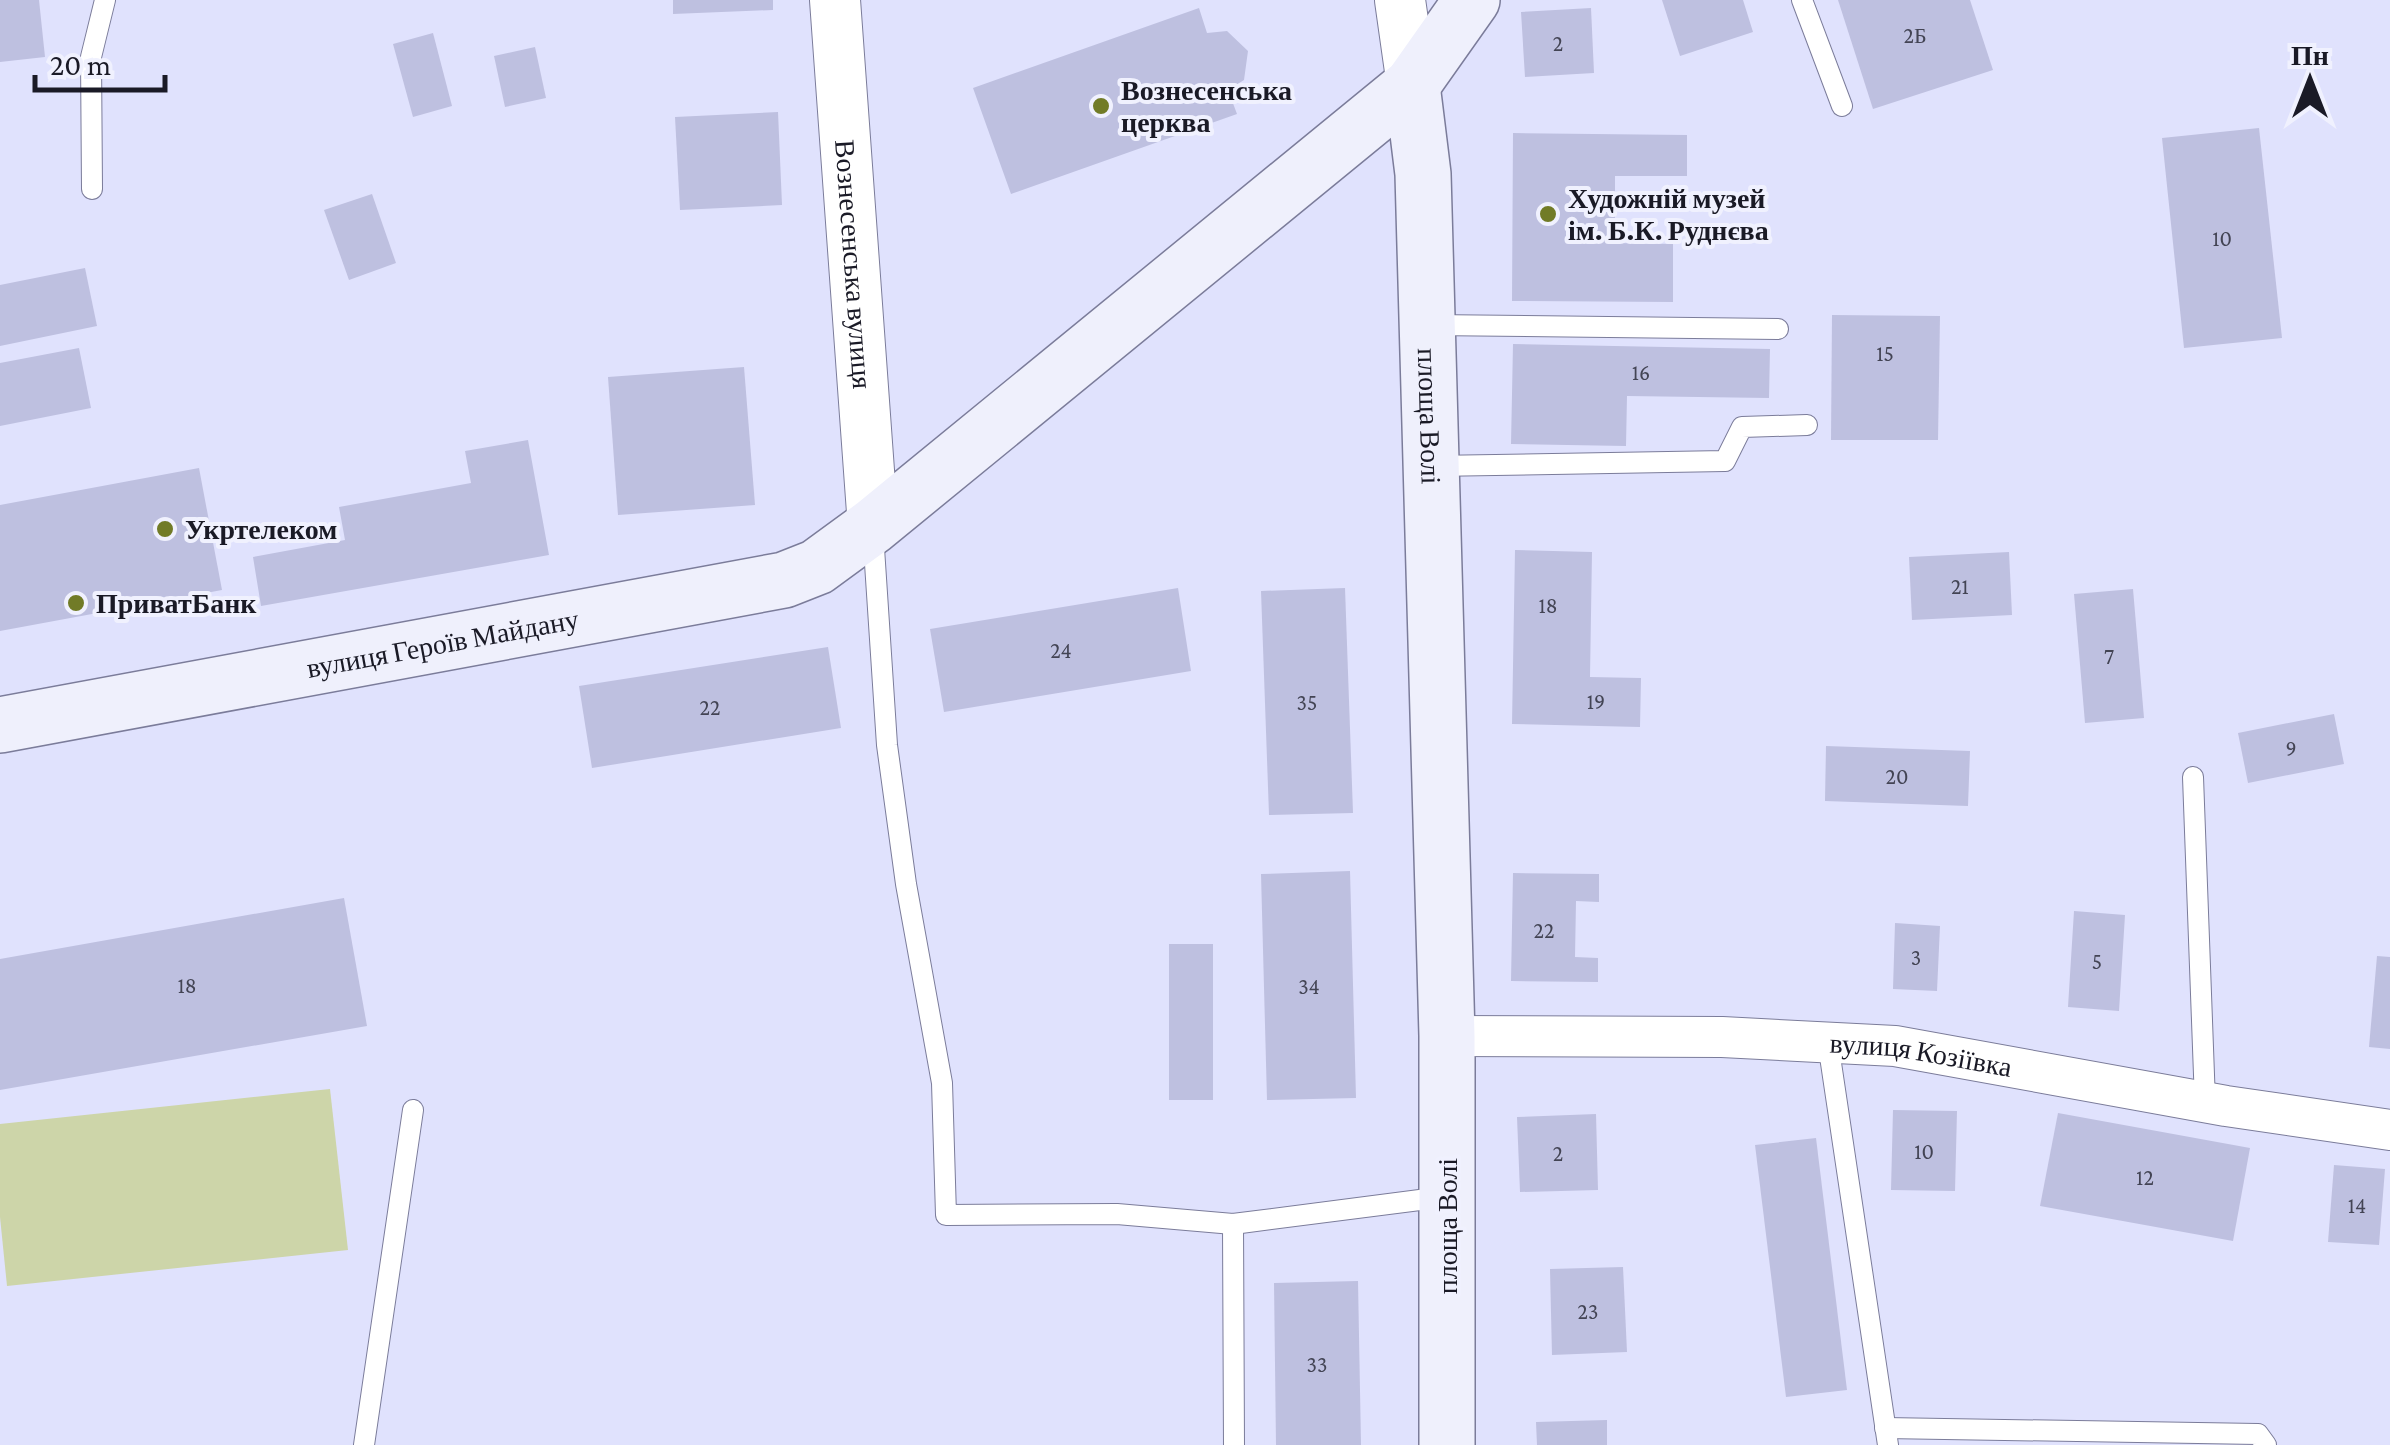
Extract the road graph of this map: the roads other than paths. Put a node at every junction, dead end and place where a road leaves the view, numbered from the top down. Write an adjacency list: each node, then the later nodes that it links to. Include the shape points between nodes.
1 (105, 0): 8 (lane, via 90,57)
2 (835, 0): 13 (street, Вознесенська вулиця)
3 (1400, 0): 6 (street)
4 (1472, 0): 6 (main road)
5 (1802, 0): 7 (lane)
6 (1412, 85): 9 (main road, площа Волі, via 1423,174); 13 (main road)
7 (1842, 106)
8 (92, 189)
9 (1427, 325): 10 (lane); 12 (main road, площа Волі)
10 (1778, 329)
11 (1806, 424): 12 (lane, via 1742,428 1725,462)
12 (1431, 466): 16 (main road, площа Волі)
13 (873, 526): 14 (main road, вулиця Героїв Майдану, via 817,567 784,580); 22 (lane, via 887,745 942,1082 946,1215 1117,1214)
14 (0, 725)
15 (2193, 777): 18 (lane)
16 (1448, 1036): 17 (street, вулиця Козіївка); 21 (main road, площа Волі)
17 (1828, 1043): 18 (street, вулиця Козіївка, via 1895,1046); 23 (lane)
18 (2205, 1102): 20 (street, вулиця Козіївка)
19 (413, 1110): 24 (lane)
20 (2390, 1130)
21 (1447, 1197): 22 (lane); 26 (main road, площа Волі)
22 (1233, 1224): 25 (lane)
23 (1886, 1436): 27 (lane, via 2258,1434)
24 (364, 1445)
25 (1234, 1445)
26 (1446, 1445)
27 (2266, 1445)

